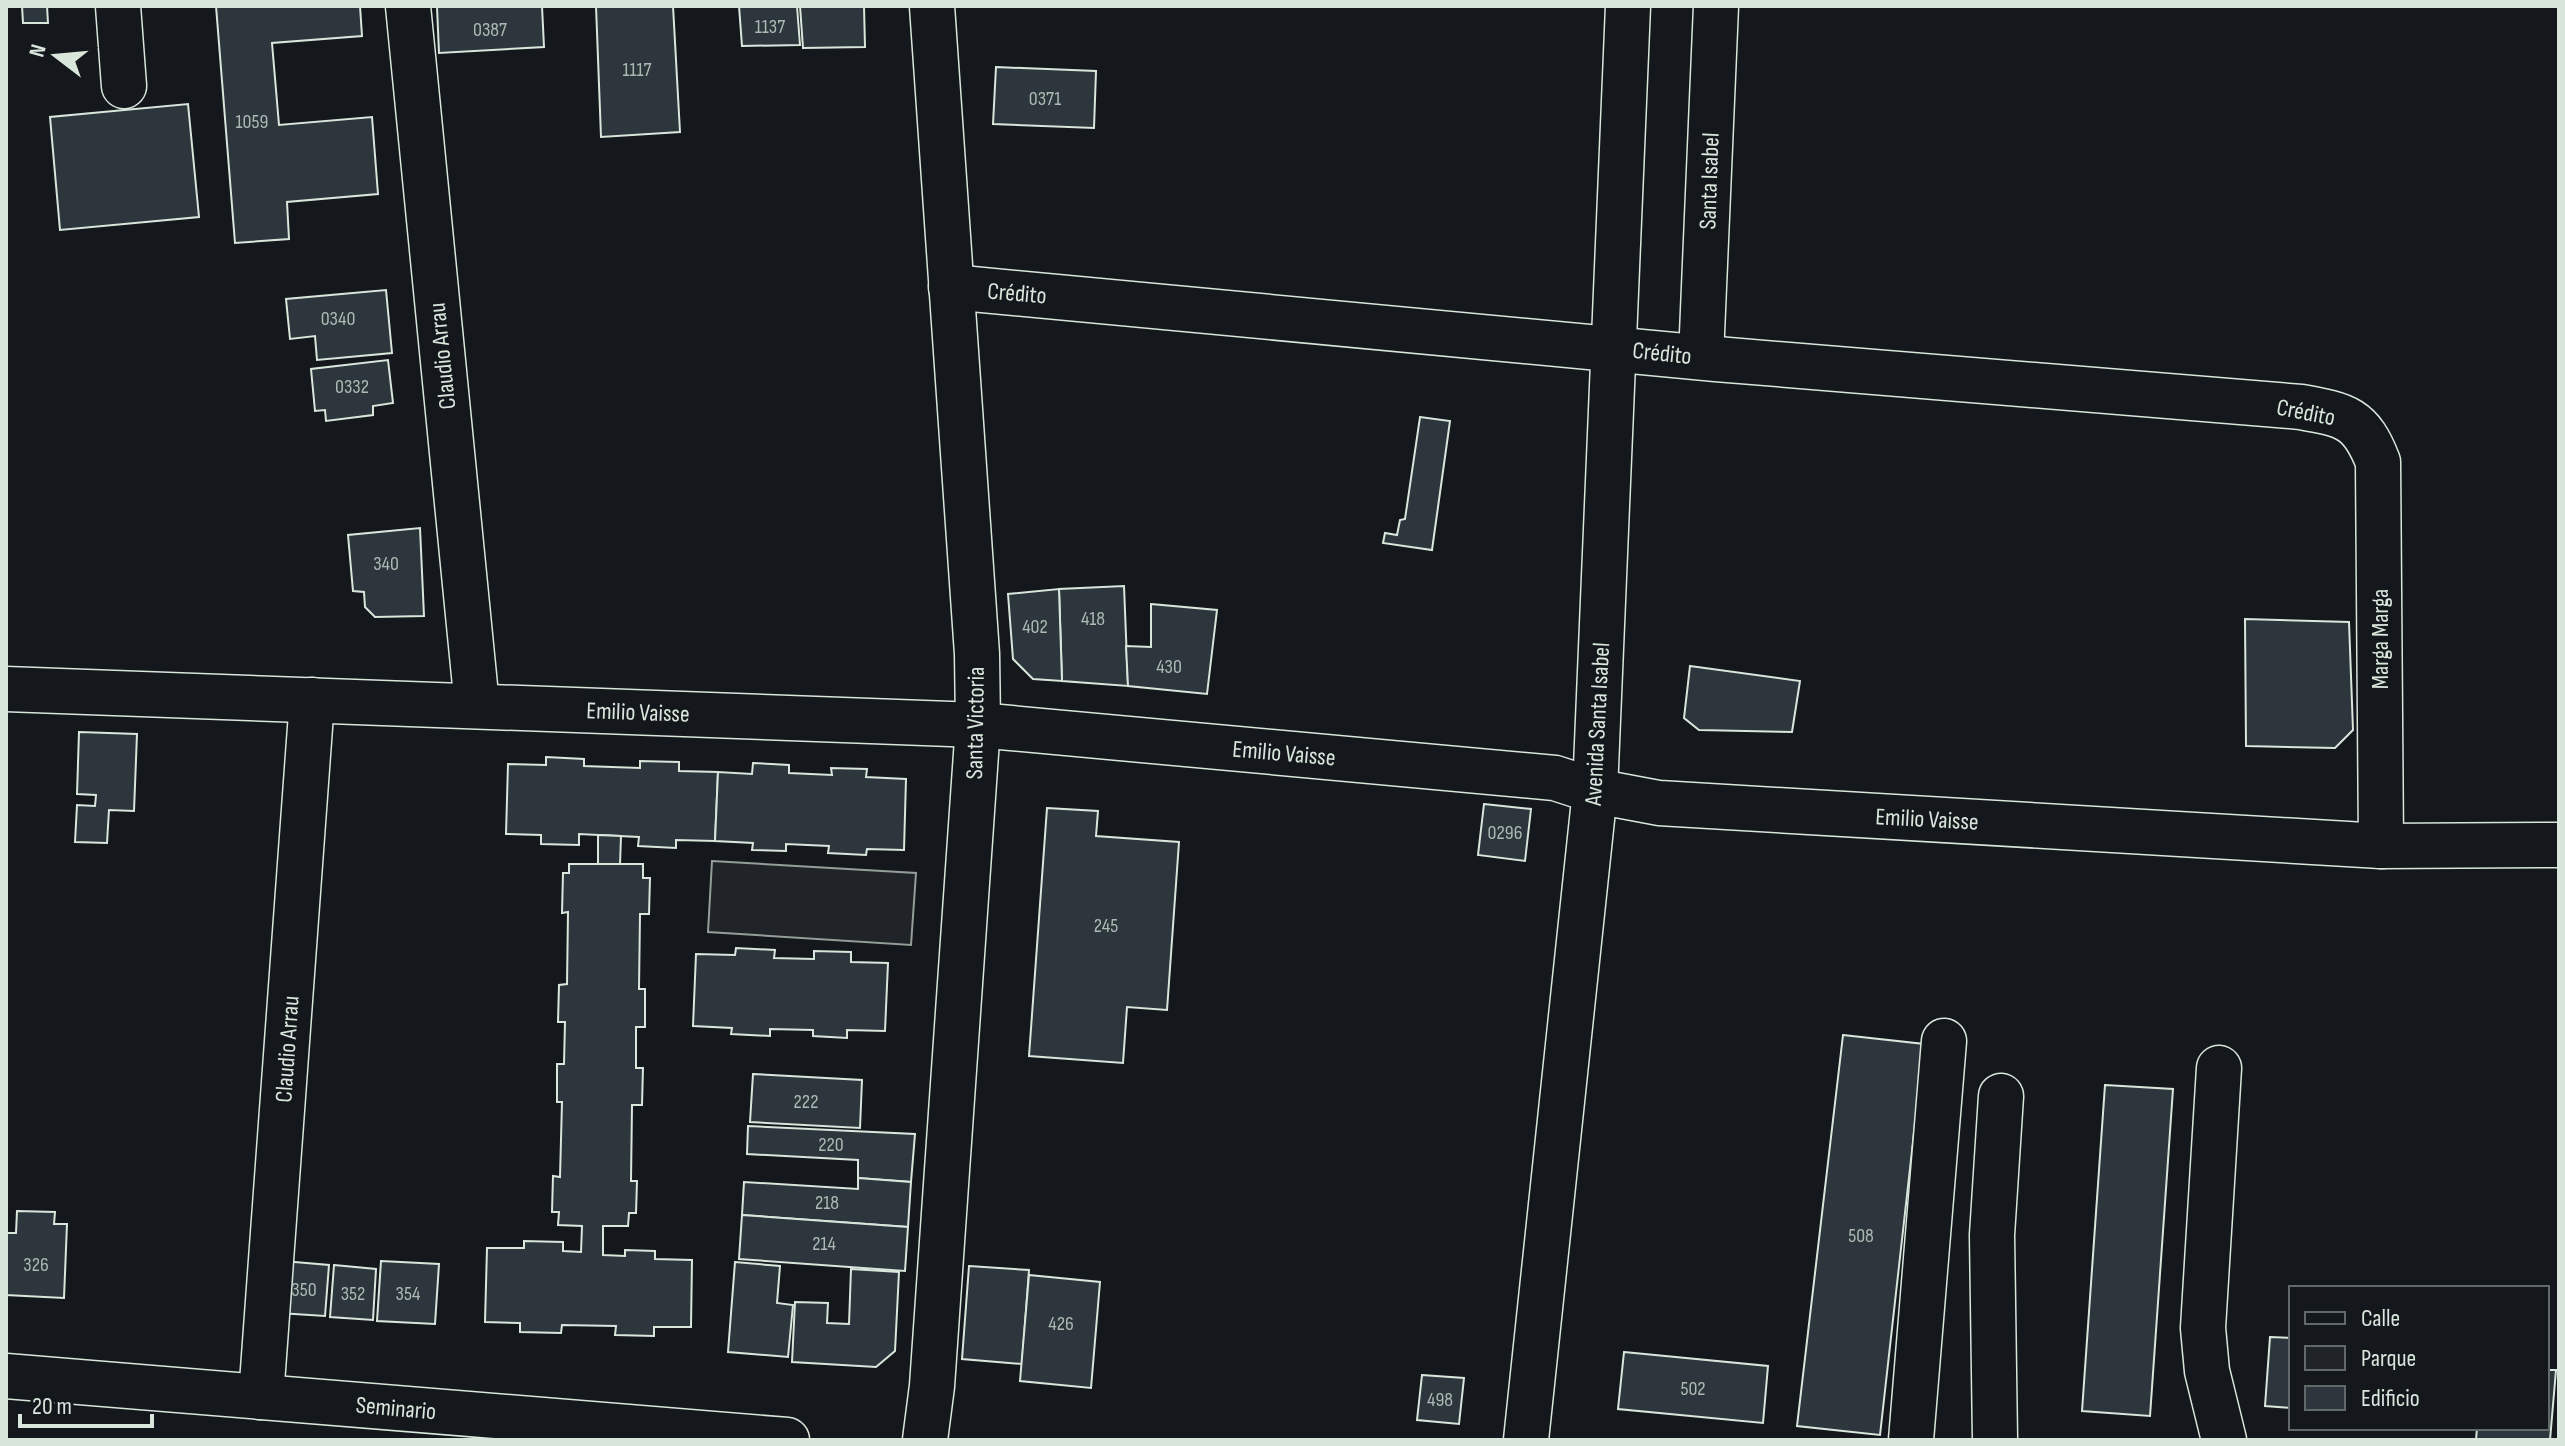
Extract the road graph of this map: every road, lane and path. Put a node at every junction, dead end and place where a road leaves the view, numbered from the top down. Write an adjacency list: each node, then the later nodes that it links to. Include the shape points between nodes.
1 (118, 6): 6 (street)
2 (408, 6): 13 (street, Claudio Arrau)
3 (932, 6): 7 (street, Santa Victoria)
4 (1628, 6): 8 (street, Avenida Santa Isabel)
5 (1716, 6): 9 (street, Santa Isabel)
6 (124, 86)
7 (951, 287): 8 (street, Crédito); 14 (street, Santa Victoria)
8 (1611, 348): 9 (street, Crédito); 15 (street, Avenida Santa Isabel)
9 (1701, 357): 10 (street, Crédito, via 2301,407 2336,414)
10 (2367, 433): 17 (street, Marga Marga, via 2378,462 2380,503)
11 (6, 689): 12 (street, Emilio Vaisse)
12 (312, 700): 13 (street, Emilio Vaisse); 22 (street, Claudio Arrau)
13 (477, 706): 14 (street, Emilio Vaisse)
14 (978, 725): 15 (street, Emilio Vaisse, via 1555,778); 25 (street, Santa Victoria)
15 (1595, 791): 17 (street, Emilio Vaisse, via 1659,803); 26 (street, Avenida Santa Isabel)
16 (2559, 845): 17 (street, Emilio Vaisse)
17 (2381, 846)
18 (1944, 1041): 27 (street)
19 (2219, 1068): 29 (street, via 2203,1328)
20 (2001, 1096): 28 (street, via 1992,1235)
21 (6, 1376): 22 (street, Seminario)
22 (261, 1397): 23 (street, Seminario)
23 (338, 1422): 24 (street, Seminario)
24 (787, 1440)
25 (925, 1440)
26 (1526, 1440)
27 (1911, 1440)
28 (1995, 1440)
29 (2224, 1440)

